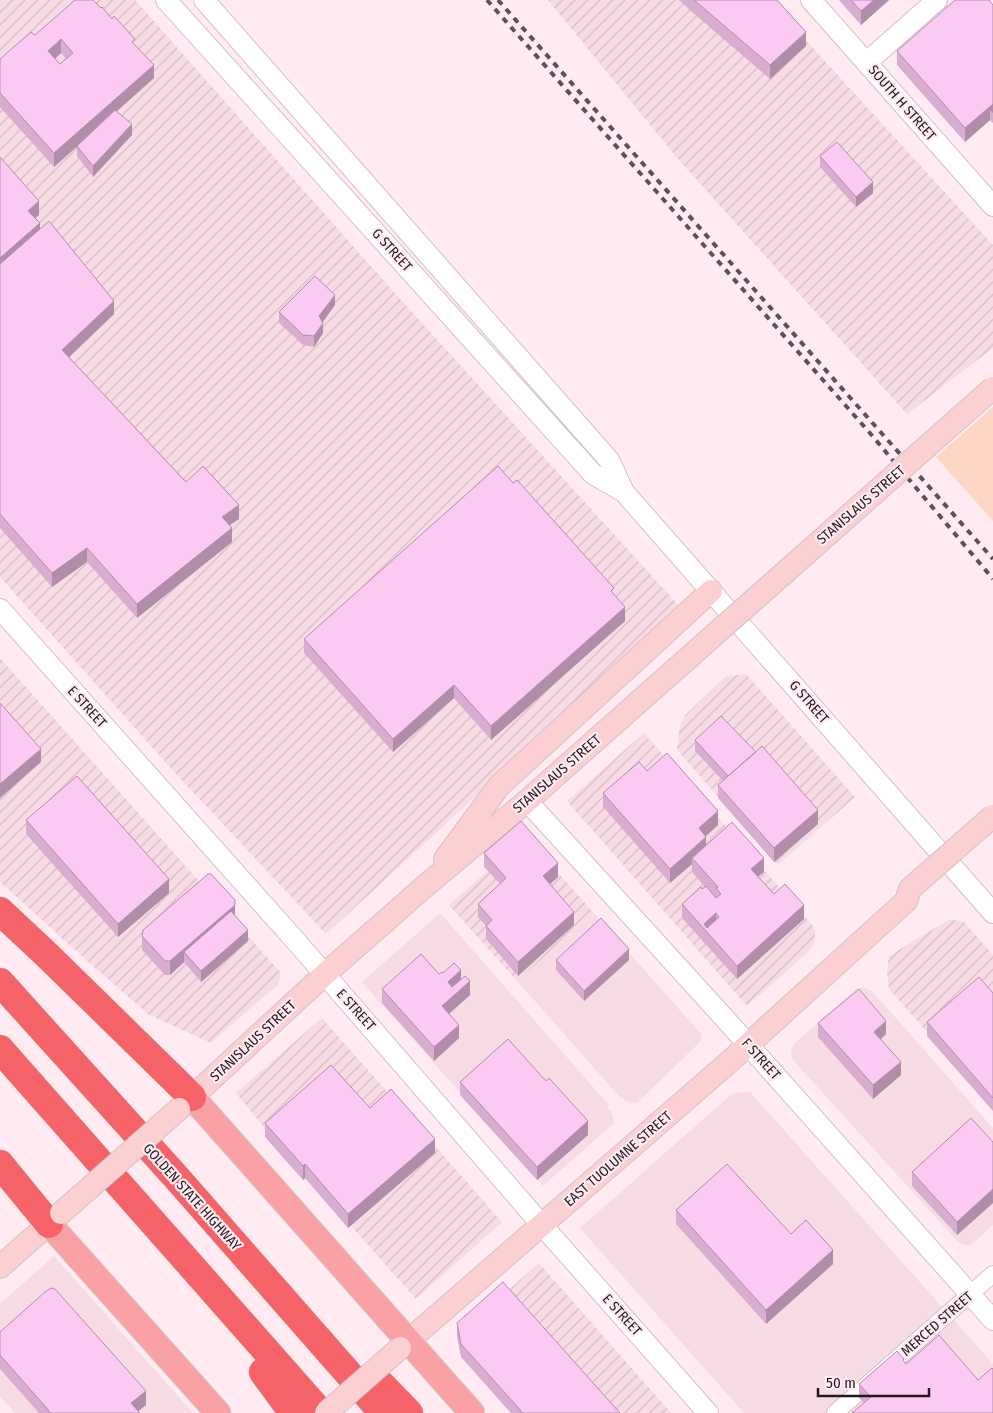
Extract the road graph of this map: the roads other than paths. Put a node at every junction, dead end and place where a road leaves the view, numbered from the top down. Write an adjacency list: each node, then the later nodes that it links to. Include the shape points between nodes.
1 (166, 0): 8 (street, G STREET, via 593,474)
2 (204, 0): 8 (street, G STREET, via 609,460)
3 (811, 0): 5 (street, SOUTH H STREET)
4 (937, 0): 5 (street)
5 (867, 62): 6 (street, SOUTH H STREET)
6 (993, 206)
7 (993, 388): 11 (main road, STANISLAUS STREET, bridge)
8 (624, 492): 9 (street, G STREET)
9 (711, 591): 15 (main road, via 499,786); 17 (street, G STREET)
10 (0, 609): 18 (street, E STREET)
11 (527, 801): 15 (main road, STANISLAUS STREET); 20 (street, F STREET)
12 (993, 816): 14 (main road, EAST TUOLUMNE STREET, bridge)
13 (993, 833): 14 (main road, EAST TUOLUMNE STREET)
14 (923, 886): 20 (main road, EAST TUOLUMNE STREET, via 917,900 906,901)
15 (424, 887): 18 (main road, STANISLAUS STREET)
16 (0, 912): 22 (highway, via 48,956)
17 (993, 913)
18 (324, 975): 22 (main road, STANISLAUS STREET); 27 (street, E STREET)
19 (0, 982): 24 (highway, GOLDEN STATE HIGHWAY)
20 (748, 1044): 27 (main road, EAST TUOLUMNE STREET); 30 (street, F STREET)
21 (0, 1050): 26 (highway)
22 (186, 1103): 25 (main road, STANISLAUS STREET, bridge); 32 (main road)
23 (0, 1164): 25 (highway)
24 (176, 1177): 37 (highway, GOLDEN STATE HIGHWAY); 38 (highway)
25 (55, 1218): 28 (main road, STANISLAUS STREET); 33 (main road)
26 (148, 1218): 34 (highway); 35 (highway)
27 (541, 1224): 32 (main road, EAST TUOLUMNE STREET); 40 (street, E STREET)
28 (0, 1267)
29 (993, 1274): 30 (street, MERCED STREET)
30 (970, 1295): 31 (street, F STREET); 41 (street, MERCED STREET)
31 (993, 1320)
32 (404, 1344): 36 (main road, EAST TUOLUMNE STREET, bridge); 39 (main road)
33 (218, 1413)
34 (293, 1413)
35 (321, 1413)
36 (326, 1413)
37 (383, 1413)
38 (409, 1413)
39 (472, 1413)
40 (708, 1413)
41 (835, 1413)

